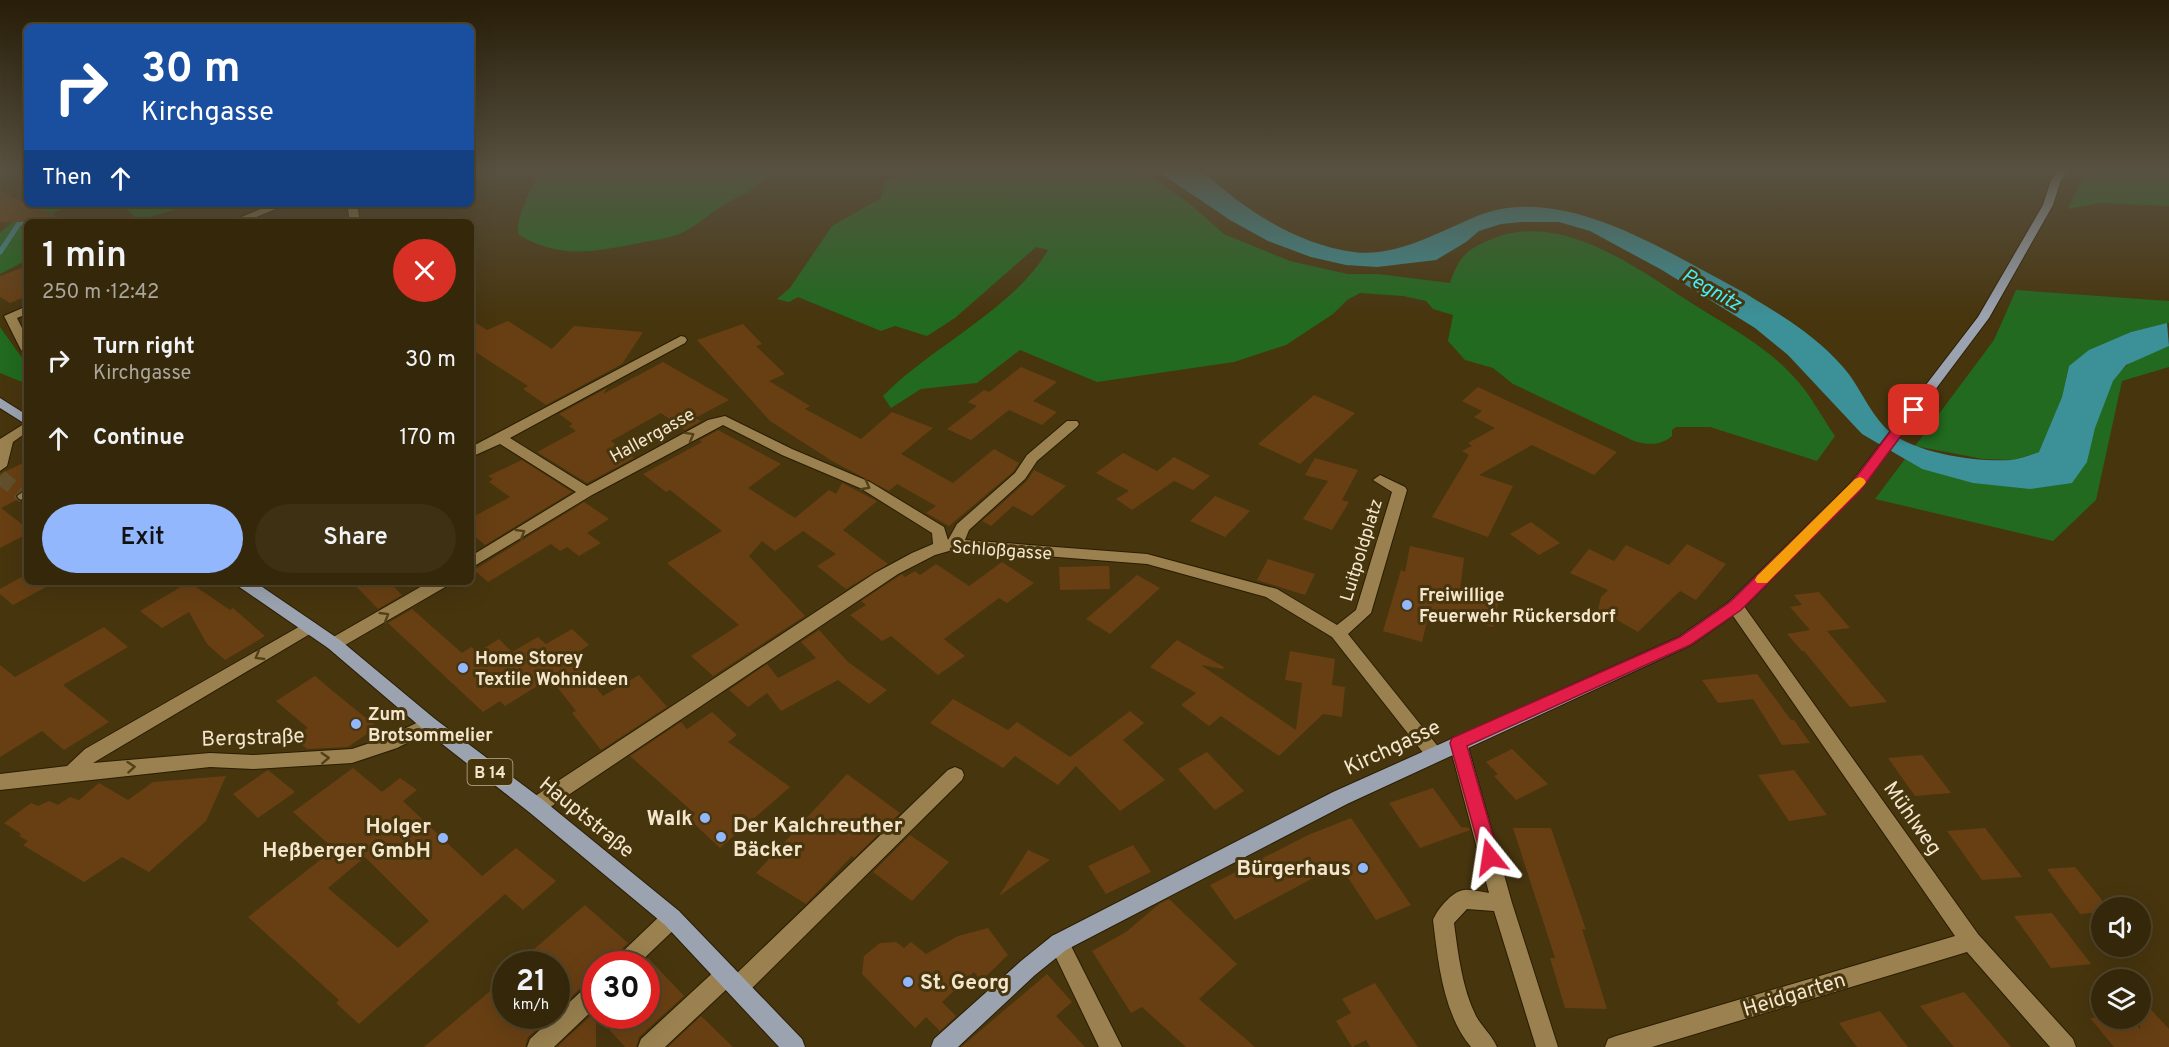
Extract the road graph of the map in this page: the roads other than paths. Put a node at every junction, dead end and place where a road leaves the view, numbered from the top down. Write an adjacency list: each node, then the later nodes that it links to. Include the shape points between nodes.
1 (2040, 219): 20 (main road, Kirchgasse, via 1983,318 1856,488)
2 (24, 311): 3 (street)
3 (5, 314): 5 (street)
4 (681, 340): 10 (street)
5 (24, 345)
6 (0, 402): 7 (main road)
7 (24, 419)
8 (1072, 424): 16 (street, via 1032,458 1020,476)
9 (24, 428): 11 (street)
10 (500, 438): 12 (street); 15 (street)
11 (3, 443): 13 (street)
12 (474, 451)
13 (0, 466)
14 (1380, 480): 22 (street, Luitpoldplatz, via 1400,490 1363,613)
15 (587, 492): 16 (street, Hallergasse, one-way to 16, via 724,420 866,485 939,531); 17 (street, Hallergasse, one-way to 15)
16 (948, 545): 22 (street, Schloßgasse, via 1147,559 1271,593); 30 (street, Schloßgasse, via 909,561 858,592)
17 (474, 561)
18 (248, 585): 21 (main road, Hauptstraße / B 14)
19 (436, 585): 23 (street, one-way to 19)
20 (1735, 606): 25 (main road, Kirchgasse, via 1685,641); 33 (street, Mühlweg)
21 (309, 627): 23 (main road, Hauptstraße / B 14); 27 (street, one-way to 27, via 91,754)
22 (1338, 633): 26 (street, Schloßgasse)
23 (334, 644): 24 (main road, Hauptstraße / B 14)
24 (429, 724): 27 (street, Bergstraße, one-way to 24, via 210,760 253,762 352,756 392,743); 30 (main road, Hauptstraße / B 14)
25 (1458, 743): 26 (main road, Kirchgasse); 31 (street)
26 (1434, 754): 34 (main road, Kirchgasse, via 1340,798)
27 (72, 772): 29 (street, Bergstraße)
28 (955, 775): 36 (street)
29 (0, 782)
30 (536, 806): 32 (main road, Hauptstraße / B 14)
31 (1502, 903): 43 (street, via 1463,899 1443,920 1451,978 1476,1040); 44 (street)
32 (672, 918): 35 (street); 36 (main road, Hauptstraße / B 14)
33 (1971, 941): 45 (street, Heidgarten); 46 (street, Mühlweg)
34 (1059, 943): 41 (main road, Kirchgasse); 42 (street)
35 (638, 951)
36 (732, 981): 39 (street); 40 (main road, Hauptstraße / B 14)
37 (582, 1005): 38 (street)
38 (538, 1047)
39 (649, 1047)
40 (794, 1047)
41 (942, 1047)
42 (1111, 1047)
43 (1486, 1047)
44 (1547, 1047)
45 (1616, 1047)
46 (2065, 1047)

